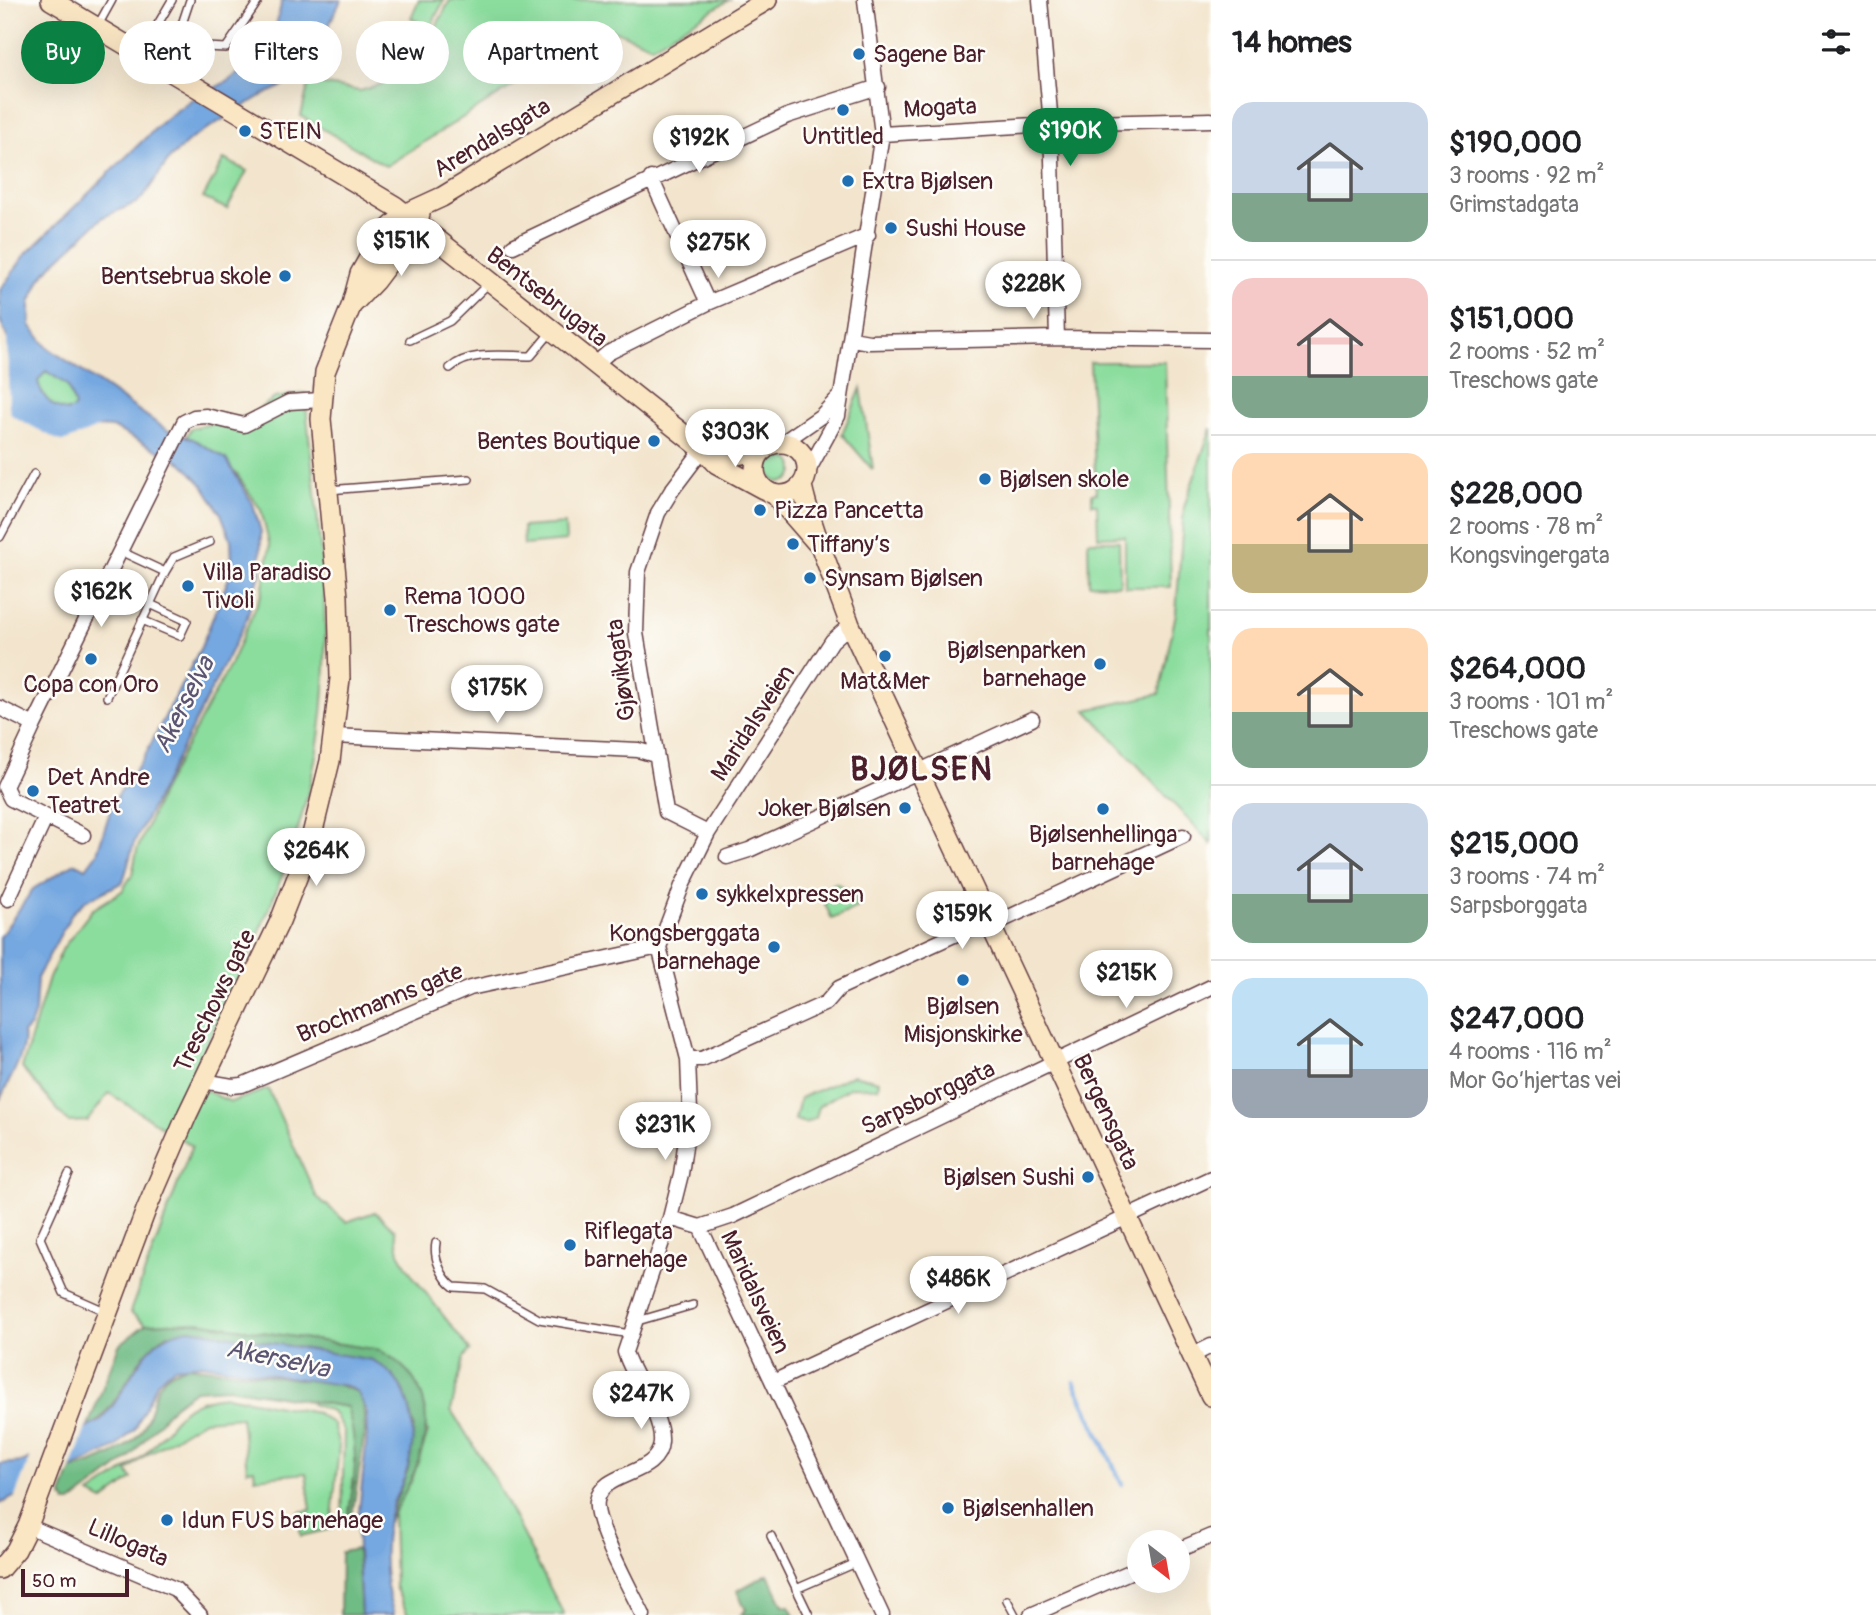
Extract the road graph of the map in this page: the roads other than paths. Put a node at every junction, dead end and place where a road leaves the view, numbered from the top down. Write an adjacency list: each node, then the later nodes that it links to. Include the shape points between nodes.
1 (51, 0): 9 (street, Bentsebrugata)
2 (111, 0): 10 (lane)
3 (172, 0): 11 (lane)
4 (190, 0): 5 (lane, via 179,33 205,47 226,48)
5 (259, 0)
6 (767, 0): 18 (street, Arendalsgata)
7 (865, 0): 13 (street)
8 (1040, 0): 15 (street)
9 (87, 21)
10 (100, 21)
11 (160, 21)
12 (191, 84): 18 (street, Bentsebrugata)
13 (878, 87): 16 (street); 17 (street, via 787,116)
14 (1211, 120): 15 (street, Mogata)
15 (1051, 124): 16 (street, Mogata); 24 (street)
16 (882, 134): 19 (street)
17 (651, 178): 20 (street); 22 (street)
18 (415, 216): 21 (street, Bentsebrugata); 31 (street, Treschows gate, via 375,281 352,304 331,355)
19 (868, 235): 22 (street); 26 (street)
20 (513, 246)
21 (489, 282): 23 (street, Bentsebrugata); 25 (lane, via 450,321)
22 (708, 303): 28 (street, via 608,353)
23 (551, 331): 28 (street, Bentsebrugata); 29 (lane, via 531,356 477,356)
24 (1057, 338): 26 (street); 27 (street)
25 (410, 340)
26 (852, 340): 30 (street)
27 (1211, 340)
28 (594, 365): 33 (street, Bentsebrugata)
29 (450, 368)
30 (843, 393): 32 (street, via 830,409); 36 (street, via 833,430)
31 (321, 400): 37 (street, Treschows gate); 42 (street, via 289,402 244,425 194,417 179,430)
32 (773, 447): 33 (street, via 737,454); 36 (street, via 801,452); 38 (street, via 755,466 757,478)
33 (705, 450): 38 (street, Bentsebrugata, via 717,464); 52 (street, Gjøvikgata, via 659,513 638,572 636,633)
34 (34, 474): 39 (lane)
35 (470, 479): 37 (lane)
36 (805, 479): 38 (street, via 790,494); 41 (street, Bergensgata)
37 (327, 490): 51 (street, Treschows gate, via 341,648)
38 (769, 492): 41 (street, Bergensgata)
39 (0, 537)
40 (211, 542): 43 (lane, via 174,557)
41 (817, 544): 46 (street, Bergensgata)
42 (120, 551): 43 (lane); 50 (street)
43 (165, 572): 44 (lane)
44 (150, 604): 45 (lane); 45 (lane, via 187,621 180,636)
45 (142, 620): 47 (lane)
46 (850, 625): 53 (street, Bergensgata); 55 (street, Maridalsveien, via 832,641)
47 (107, 697)
48 (0, 708): 50 (street)
49 (1032, 719): 53 (street)
50 (34, 725): 54 (street, via 5,787 11,799)
51 (333, 736): 52 (street, via 638,750); 65 (street, Treschows gate, via 317,821 294,888)
52 (655, 755): 55 (street, Gjøvikgata, via 666,812)
53 (920, 772): 58 (street); 60 (street, Bergensgata)
54 (46, 817): 56 (street); 59 (street)
55 (708, 833): 61 (street, Maridalsveien)
56 (83, 835)
57 (1183, 836): 60 (street)
58 (727, 857)
59 (8, 899)
60 (991, 922): 63 (street, via 839,989 826,1003 702,1059); 64 (street, Bergensgata)
61 (659, 947): 63 (street); 65 (street, Brochmanns gate, via 470,988 242,1085)
62 (1211, 987): 64 (street, Sarpsborggata)
63 (688, 1059): 68 (street, via 690,1112)
64 (1056, 1062): 69 (street, Bergensgata); 70 (street, Sarpsborggata, via 733,1216)
65 (204, 1081): 73 (street, Treschows gate, via 146,1210)
66 (69, 1174): 73 (lane, via 40,1238 42,1247 64,1293)
67 (1211, 1178): 69 (street)
68 (670, 1217): 70 (street, Maridalsveien); 74 (street)
69 (1127, 1217): 76 (street, Bergensgata); 77 (street)
70 (700, 1227): 77 (street, Maridalsveien)
71 (436, 1243): 74 (lane, via 434,1252 441,1271 454,1287 485,1289 539,1318)
72 (693, 1305): 74 (lane)
73 (107, 1312): 79 (street, Treschows gate)
74 (631, 1328): 89 (street, via 625,1352 658,1425 660,1448 646,1465 604,1488 597,1505 600,1523)
75 (1211, 1346): 76 (street)
76 (1191, 1356): 78 (street, Bergensgata)
77 (773, 1382): 83 (street, Maridalsveien)
78 (1211, 1396)
79 (28, 1526): 84 (street, Treschows gate); 88 (street, Lillogata, via 175,1589)
80 (771, 1536): 86 (lane)
81 (1211, 1536): 82 (street)
82 (1190, 1545)
83 (856, 1563): 86 (lane); 91 (street, Maridalsveien)
84 (0, 1569)
85 (1127, 1572): 93 (street)
86 (796, 1589): 90 (lane)
87 (1007, 1600): 92 (lane)
88 (200, 1615)
89 (643, 1615)
90 (808, 1615)
91 (882, 1615)
92 (1015, 1615)
93 (1031, 1615)

